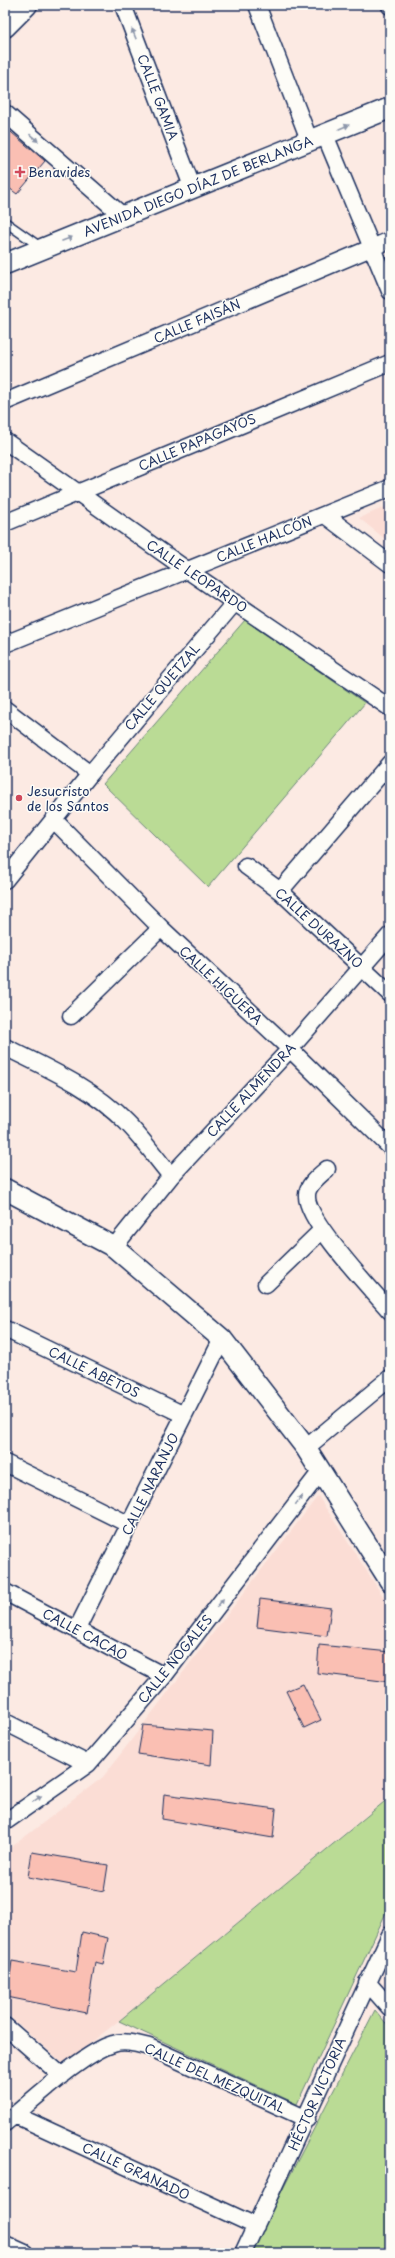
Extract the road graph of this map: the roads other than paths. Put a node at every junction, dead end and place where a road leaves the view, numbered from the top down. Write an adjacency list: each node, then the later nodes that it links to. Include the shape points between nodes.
1 (27, 5): 4 (street)
2 (123, 5): 8 (street, CALLE GAMIA, one-way to 2)
3 (257, 5): 7 (street)
4 (5, 27)
5 (390, 108): 7 (street, AVENIDA DIEGO DÍAZ DE BERLANGA, one-way to 5)
6 (5, 113): 9 (street, one-way to 9)
7 (317, 138): 8 (street, AVENIDA DIEGO DÍAZ DE BERLANGA); 12 (street)
8 (193, 189): 9 (street, AVENIDA DIEGO DÍAZ DE BERLANGA)
9 (124, 217): 13 (street, AVENIDA DIEGO DÍAZ DE BERLANGA, one-way to 9)
10 (5, 222): 13 (lane)
11 (390, 240): 12 (street, CALLE FAISÁN)
12 (372, 248): 15 (street); 17 (street, CALLE FAISÁN)
13 (43, 249): 14 (street, AVENIDA DIEGO DÍAZ DE BERLANGA)
14 (5, 264)
15 (390, 290)
16 (390, 363): 20 (street, CALLE PAPAGAYOS)
17 (5, 402)
18 (5, 441): 20 (street, CALLE LEOPARDO)
19 (390, 488): 21 (street, CALLE HALCÓN)
20 (76, 493): 22 (street, CALLE PAPAGAYOS); 24 (street, CALLE LEOPARDO)
21 (325, 515): 23 (street); 24 (street, CALLE HALCÓN)
22 (5, 522)
23 (390, 564)
24 (187, 570): 25 (street, CALLE LEOPARDO); 26 (street, CALLE HALCÓN)
25 (235, 602): 27 (street, CALLE LEOPARDO); 30 (street, CALLE QUETZAL)
26 (5, 644)
27 (390, 708)
28 (5, 709): 30 (street)
29 (390, 763): 34 (street)
30 (90, 774): 31 (street, CALLE QUETZAL)
31 (54, 820): 33 (street, CALLE QUETZAL); 35 (street, CALLE HIGUERA)
32 (246, 866): 34 (street, CALLE DURAZNO)
33 (7, 876)
34 (280, 891): 37 (street, CALLE DURAZNO)
35 (161, 928): 39 (street); 41 (street, CALLE HIGUERA)
36 (390, 935): 37 (street, CALLE ALMENDRA)
37 (363, 968): 38 (street, CALLE DURAZNO); 41 (street, CALLE ALMENDRA)
38 (390, 994)
39 (71, 1016)
40 (5, 1047): 44 (street, via 99,1098 126,1121)
41 (290, 1049): 42 (street, CALLE HIGUERA); 44 (street, CALLE ALMENDRA)
42 (390, 1147)
43 (327, 1169): 46 (street, via 306,1194 307,1203)
44 (171, 1176): 47 (street, CALLE ALMENDRA)
45 (5, 1189): 47 (street)
46 (322, 1230): 48 (street); 49 (street)
47 (114, 1247): 51 (street)
48 (266, 1284)
49 (390, 1311)
50 (5, 1329): 53 (street, CALLE ABETOS)
51 (222, 1339): 53 (street, CALLE NARANJO); 54 (street)
52 (387, 1386): 54 (street)
53 (184, 1415): 57 (street, CALLE NARANJO)
54 (306, 1448): 56 (street)
55 (5, 1463): 57 (street)
56 (321, 1471): 58 (street); 61 (street, CALLE NOGALES, one-way to 56)
57 (130, 1525): 60 (street, CALLE NARANJO)
58 (390, 1581)
59 (5, 1592): 60 (street, CALLE CACAO)
60 (77, 1629): 61 (street, CALLE CACAO)
61 (164, 1676): 63 (street, CALLE NOGALES)
62 (5, 1722): 63 (street)
63 (88, 1764): 64 (street, CALLE NOGALES, one-way to 63)
64 (5, 1822)
65 (390, 1935): 66 (street, HÉCTOR VICTORIA)
66 (367, 1982): 67 (street); 71 (street, HÉCTOR VICTORIA)
67 (390, 2008)
68 (5, 2026): 69 (street)
69 (62, 2076): 70 (street, CALLE DEL MEZQUITAL); 71 (street, CALLE DEL MEZQUITAL, via 100,2049 113,2043 129,2042 149,2047)
70 (10, 2119): 72 (street, CALLE GRANADO)
71 (307, 2119): 72 (street, HÉCTOR VICTORIA)
72 (256, 2226): 75 (street, HÉCTOR VICTORIA)
73 (5, 2244): 74 (street)
74 (25, 2253)
75 (243, 2253)

